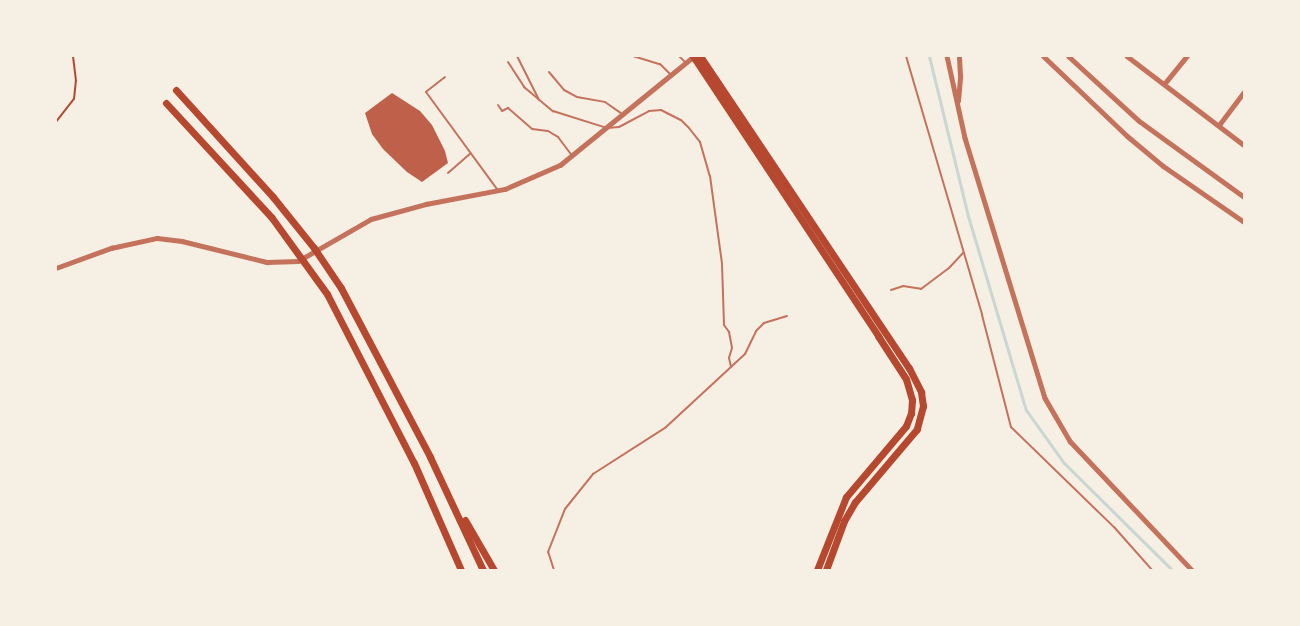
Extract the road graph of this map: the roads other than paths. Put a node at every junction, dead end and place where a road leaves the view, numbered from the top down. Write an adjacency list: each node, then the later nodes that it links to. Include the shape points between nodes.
1 (517, 56): 21 (lane)
2 (633, 56): 16 (lane, via 660,64)
3 (679, 56): 14 (lane)
4 (693, 56): 14 (street); 45 (highway, via 906,379 912,400 906,426 846,497)
5 (700, 56): 46 (highway, via 909,368 921,392 923,406 917,429 855,502)
6 (906, 56): 35 (lane)
7 (947, 56): 24 (street)
8 (958, 56): 24 (street)
9 (1043, 56): 34 (street, via 1163,166)
10 (1068, 56): 33 (street, via 1139,121)
11 (1127, 56): 18 (street)
12 (1187, 56): 18 (street)
13 (508, 62): 21 (lane, via 524,87)
14 (685, 63): 16 (street)
15 (549, 72): 25 (lane, via 564,90 577,97 605,102)
16 (670, 75): 25 (street)
17 (445, 77): 29 (lane, via 426,92)
18 (1165, 83): 26 (street)
19 (176, 90): 40 (highway, via 314,248 354,310)
20 (1245, 92): 26 (street)
21 (540, 102): 27 (lane, via 553,111)
22 (166, 103): 41 (highway, via 304,259 340,317 414,463)
23 (498, 105): 30 (lane, via 502,111 508,108 532,129 548,131)
24 (957, 107): 48 (street, via 1055,420)
25 (624, 114): 27 (street)
26 (1219, 125): 28 (street)
27 (608, 128): 30 (street); 39 (lane, via 661,110 681,120 699,142 710,176 725,296 723,318 732,348)
28 (1245, 145)
29 (471, 153): 31 (lane); 32 (lane)
30 (573, 156): 32 (street, via 533,179)
31 (448, 173)
32 (498, 191): 36 (street, via 371,219 315,254 290,262 267,262 157,238 111,248)
33 (1245, 197)
34 (1245, 222)
35 (963, 253): 37 (lane, via 921,289 903,286); 47 (lane, via 1011,427 1114,527)
36 (56, 268)
37 (891, 290)
38 (787, 316): 39 (lane, via 764,323 745,354)
39 (731, 367): 44 (lane, via 665,428 593,474 565,509 548,552)
40 (436, 469): 42 (highway); 43 (highway)
41 (461, 570)
42 (483, 570)
43 (494, 570)
44 (554, 570)
45 (817, 570)
46 (826, 570)
47 (1152, 570)
48 (1191, 570)

